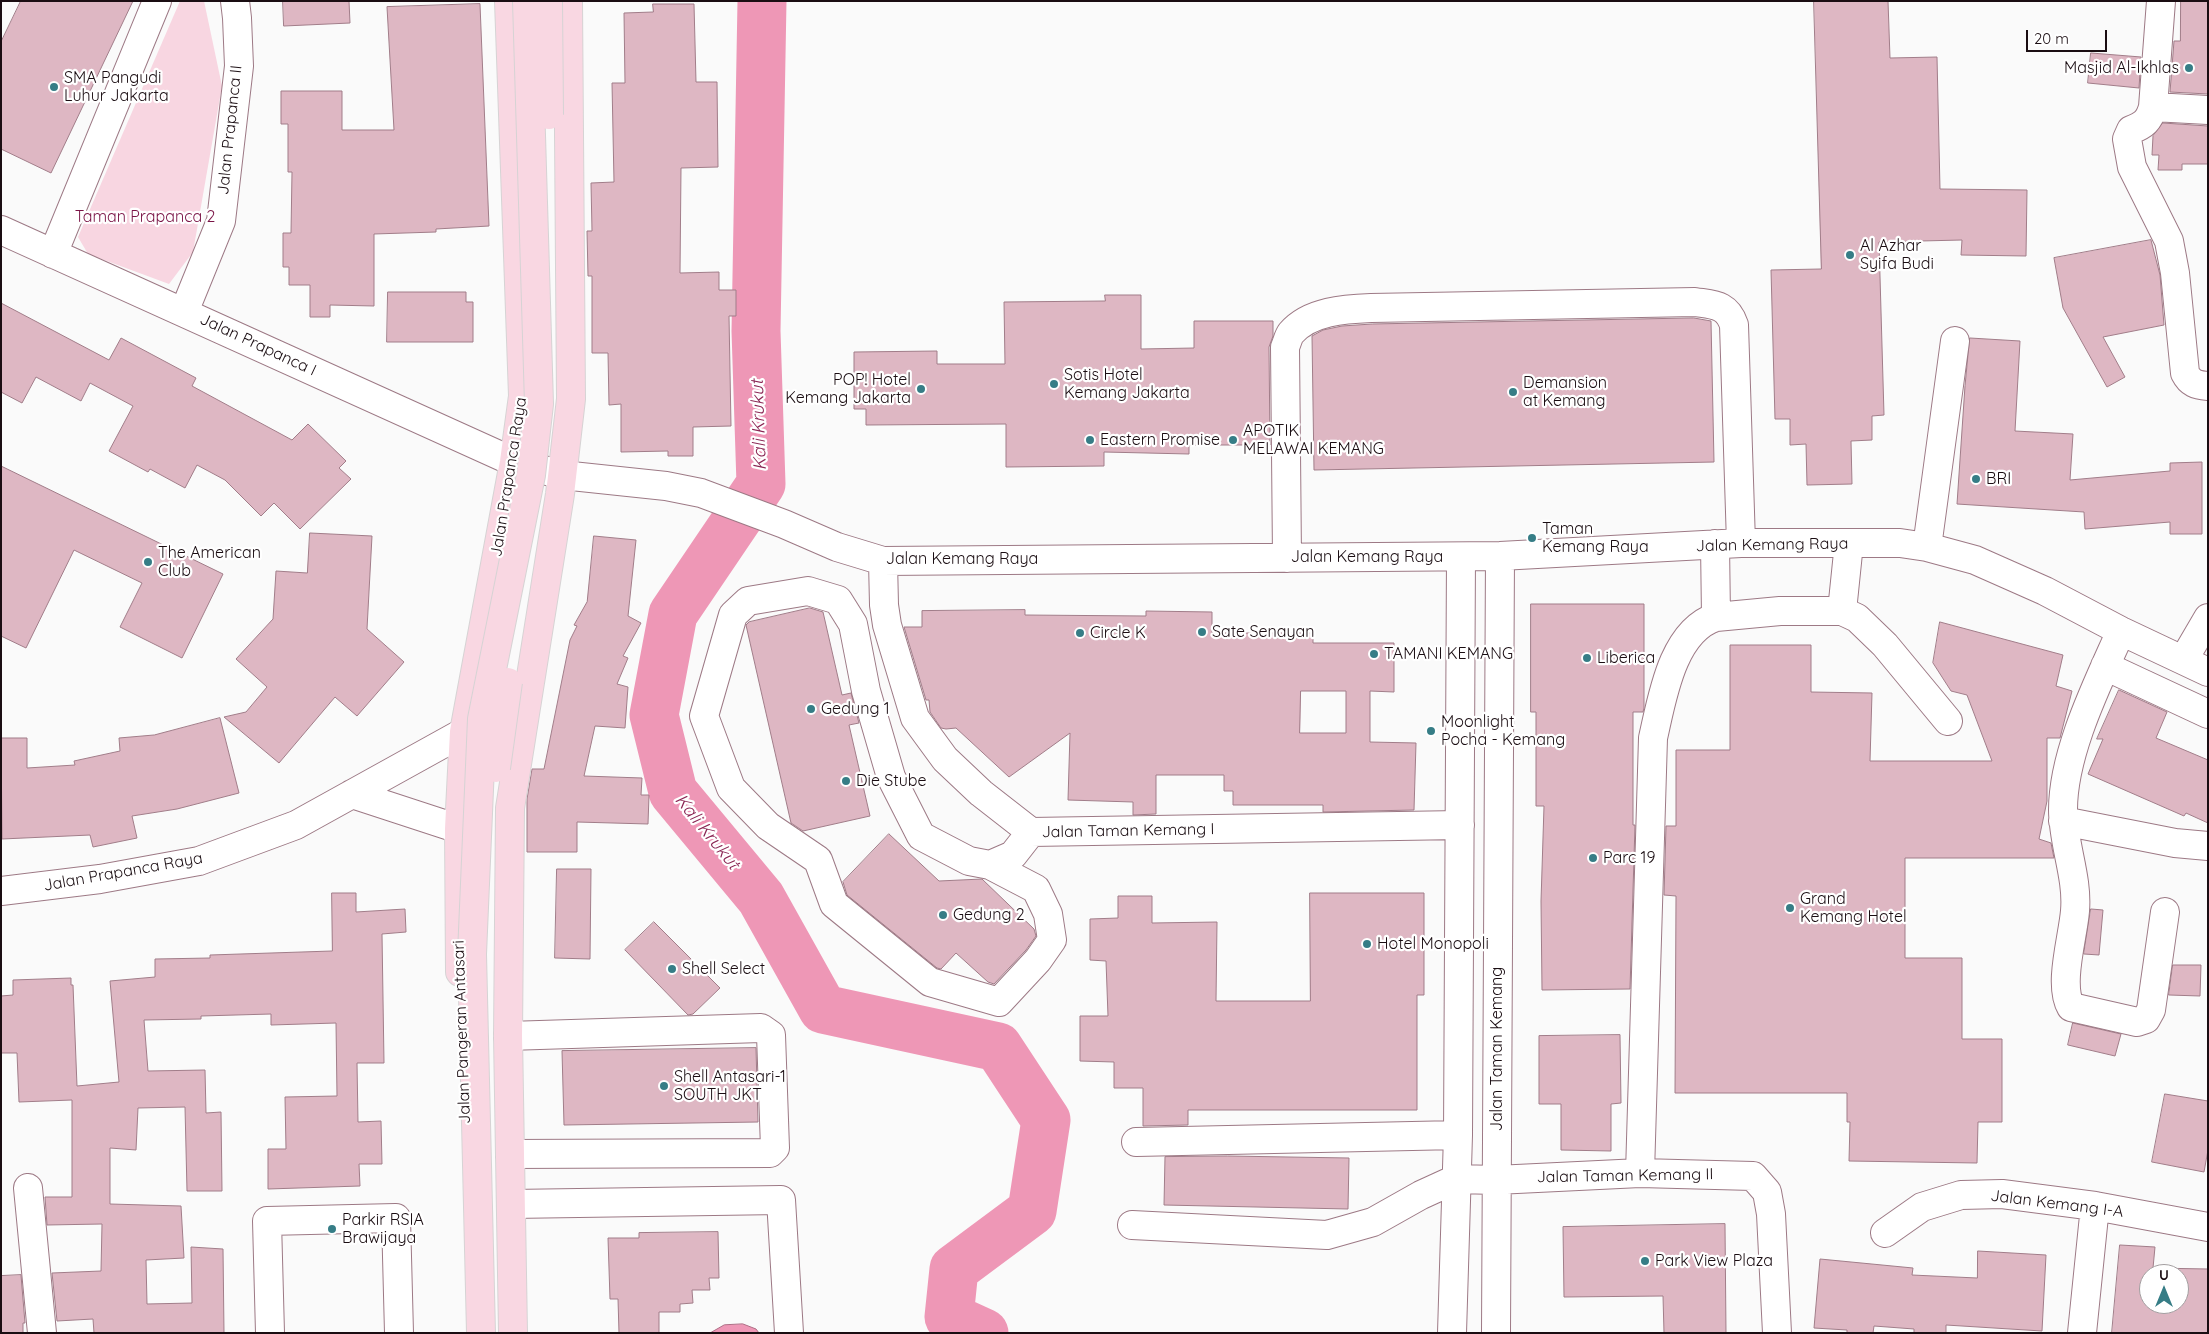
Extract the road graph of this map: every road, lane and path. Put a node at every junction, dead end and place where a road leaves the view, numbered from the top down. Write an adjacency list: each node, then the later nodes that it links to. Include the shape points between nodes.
1 (157, 1): 11 (street)
2 (235, 1): 12 (street, Jalan Prapanca II, via 239,66 221,221)
3 (509, 1): 15 (main road, Jalan Prapanca Raya, via 523,396)
4 (527, 1): 63 (main road, bridge, via 539,404 531,475 481,729 472,954)
5 (548, 1): 64 (main road, bridge, via 552,399 543,484 502,714 494,808 488,955)
6 (568, 1): 16 (main road, via 571,399)
7 (2161, 1): 8 (street)
8 (2153, 107): 9 (street); 14 (street, via 2149,120 2128,134 2132,167 2169,241 2185,372 2189,381)
9 (2208, 110)
10 (1, 230): 11 (street, Jalan Prapanca I)
11 (53, 254): 12 (street, Jalan Prapanca I)
12 (184, 312): 15 (street, Jalan Prapanca I)
13 (1955, 340): 19 (street)
14 (2208, 386)
15 (514, 462): 16 (street, Jalan Kemang Raya); 34 (main road, Jalan Prapanca Raya)
16 (562, 475): 23 (street, Jalan Kemang Raya, via 700,492 837,547); 46 (main road, via 510,808)
17 (1850, 543): 18 (street, Jalan Kemang Raya); 19 (street, Jalan Kemang Raya, via 1900,543); 24 (street)
18 (1728, 544): 20 (street, Jalan Kemang Raya); 22 (street, via 1734,325 1731,314 1720,306 1695,302 1371,308 1321,314 1291,333 1285,347); 25 (street)
19 (1927, 547): 29 (street, Jalan Kemang Raya, via 1975,560 2045,591)
20 (1500, 556): 21 (street, Jalan Kemang Raya); 44 (street, Jalan Taman Kemang)
21 (1461, 557): 22 (street, Jalan Kemang Raya); 37 (street)
22 (1287, 558): 23 (street, Jalan Kemang Raya)
23 (883, 561): 28 (street, Jalan Taman Kemang I)
24 (1842, 611): 25 (street, via 1780,611); 33 (street, via 1857,618 1885,645)
25 (1716, 617): 50 (street, via 1706,620 1691,632 1683,645 1664,692 1653,738)
26 (2208, 618): 30 (street)
27 (853, 624): 28 (street); 41 (street, via 866,691 891,777 921,836 969,861); 41 (street, via 838,600 808,591 748,601 733,615 704,716 731,788 768,826 818,860 834,904 930,982 999,1002 1052,940 1048,914 1036,889)
28 (887, 625): 39 (street, Jalan Taman Kemang I, via 915,718 945,759 981,794)
29 (2121, 631): 30 (street, Jalan Kemang Raya); 31 (street)
30 (2196, 665)
31 (2105, 666): 32 (street); 36 (street, via 2071,757 2066,776)
32 (2208, 714)
33 (1948, 721)
34 (464, 732): 35 (street, Jalan Prapanca Raya); 38 (main road, Jalan Pangeran Antasari)
35 (352, 794): 38 (street); 42 (street, Jalan Prapanca Raya, via 296,825 198,861 100,879)
36 (2064, 821): 40 (street, via 2175,843); 43 (street, via 2075,892 2065,986 2066,999 2071,1007 2138,1022 2146,1019 2151,1010)
37 (1460, 825): 39 (street, Jalan Taman Kemang I); 45 (street)
38 (459, 829): 62 (main road, Jalan Pangeran Antasari, via 459,958)
39 (1031, 832): 41 (street, via 1013,855)
40 (2208, 846)
41 (990, 865)
42 (1, 891)
43 (2166, 912)
44 (1497, 988): 45 (street); 52 (street, Jalan Taman Kemang)
45 (1459, 989): 47 (street)
46 (508, 1036): 49 (main road); 49 (street, via 762,1028 771,1035 775,1148 770,1153)
47 (1458, 1135): 48 (street); 51 (street)
48 (1136, 1142)
49 (510, 1154): 54 (main road)
50 (1640, 1173): 52 (street, Jalan Taman Kemang II); 69 (street, Jalan Taman Kemang II, via 1753,1176 1767,1192)
51 (1456, 1179): 52 (street, Jalan Taman Kemang II); 56 (street, via 1373,1222 1327,1235); 67 (street)
52 (1496, 1180): 68 (street, Jalan Taman Kemang)
53 (28, 1188): 59 (street)
54 (511, 1204): 65 (main road); 66 (street, via 781,1200)
55 (2095, 1206): 57 (street, Jalan Kemang I-A); 58 (street, Jalan Kemang I-A, via 2002,1194 1960,1195 1922,1207); 70 (street)
56 (1132, 1225)
57 (2208, 1227)
58 (1885, 1233)
59 (42, 1333)
60 (270, 1333): 61 (street, via 267,1221 396,1218)
61 (399, 1333)
62 (469, 1333)
63 (481, 1333)
64 (500, 1333)
65 (513, 1333)
66 (789, 1333)
67 (1452, 1333)
68 (1496, 1333)
69 (1777, 1333)
70 (2082, 1333)

